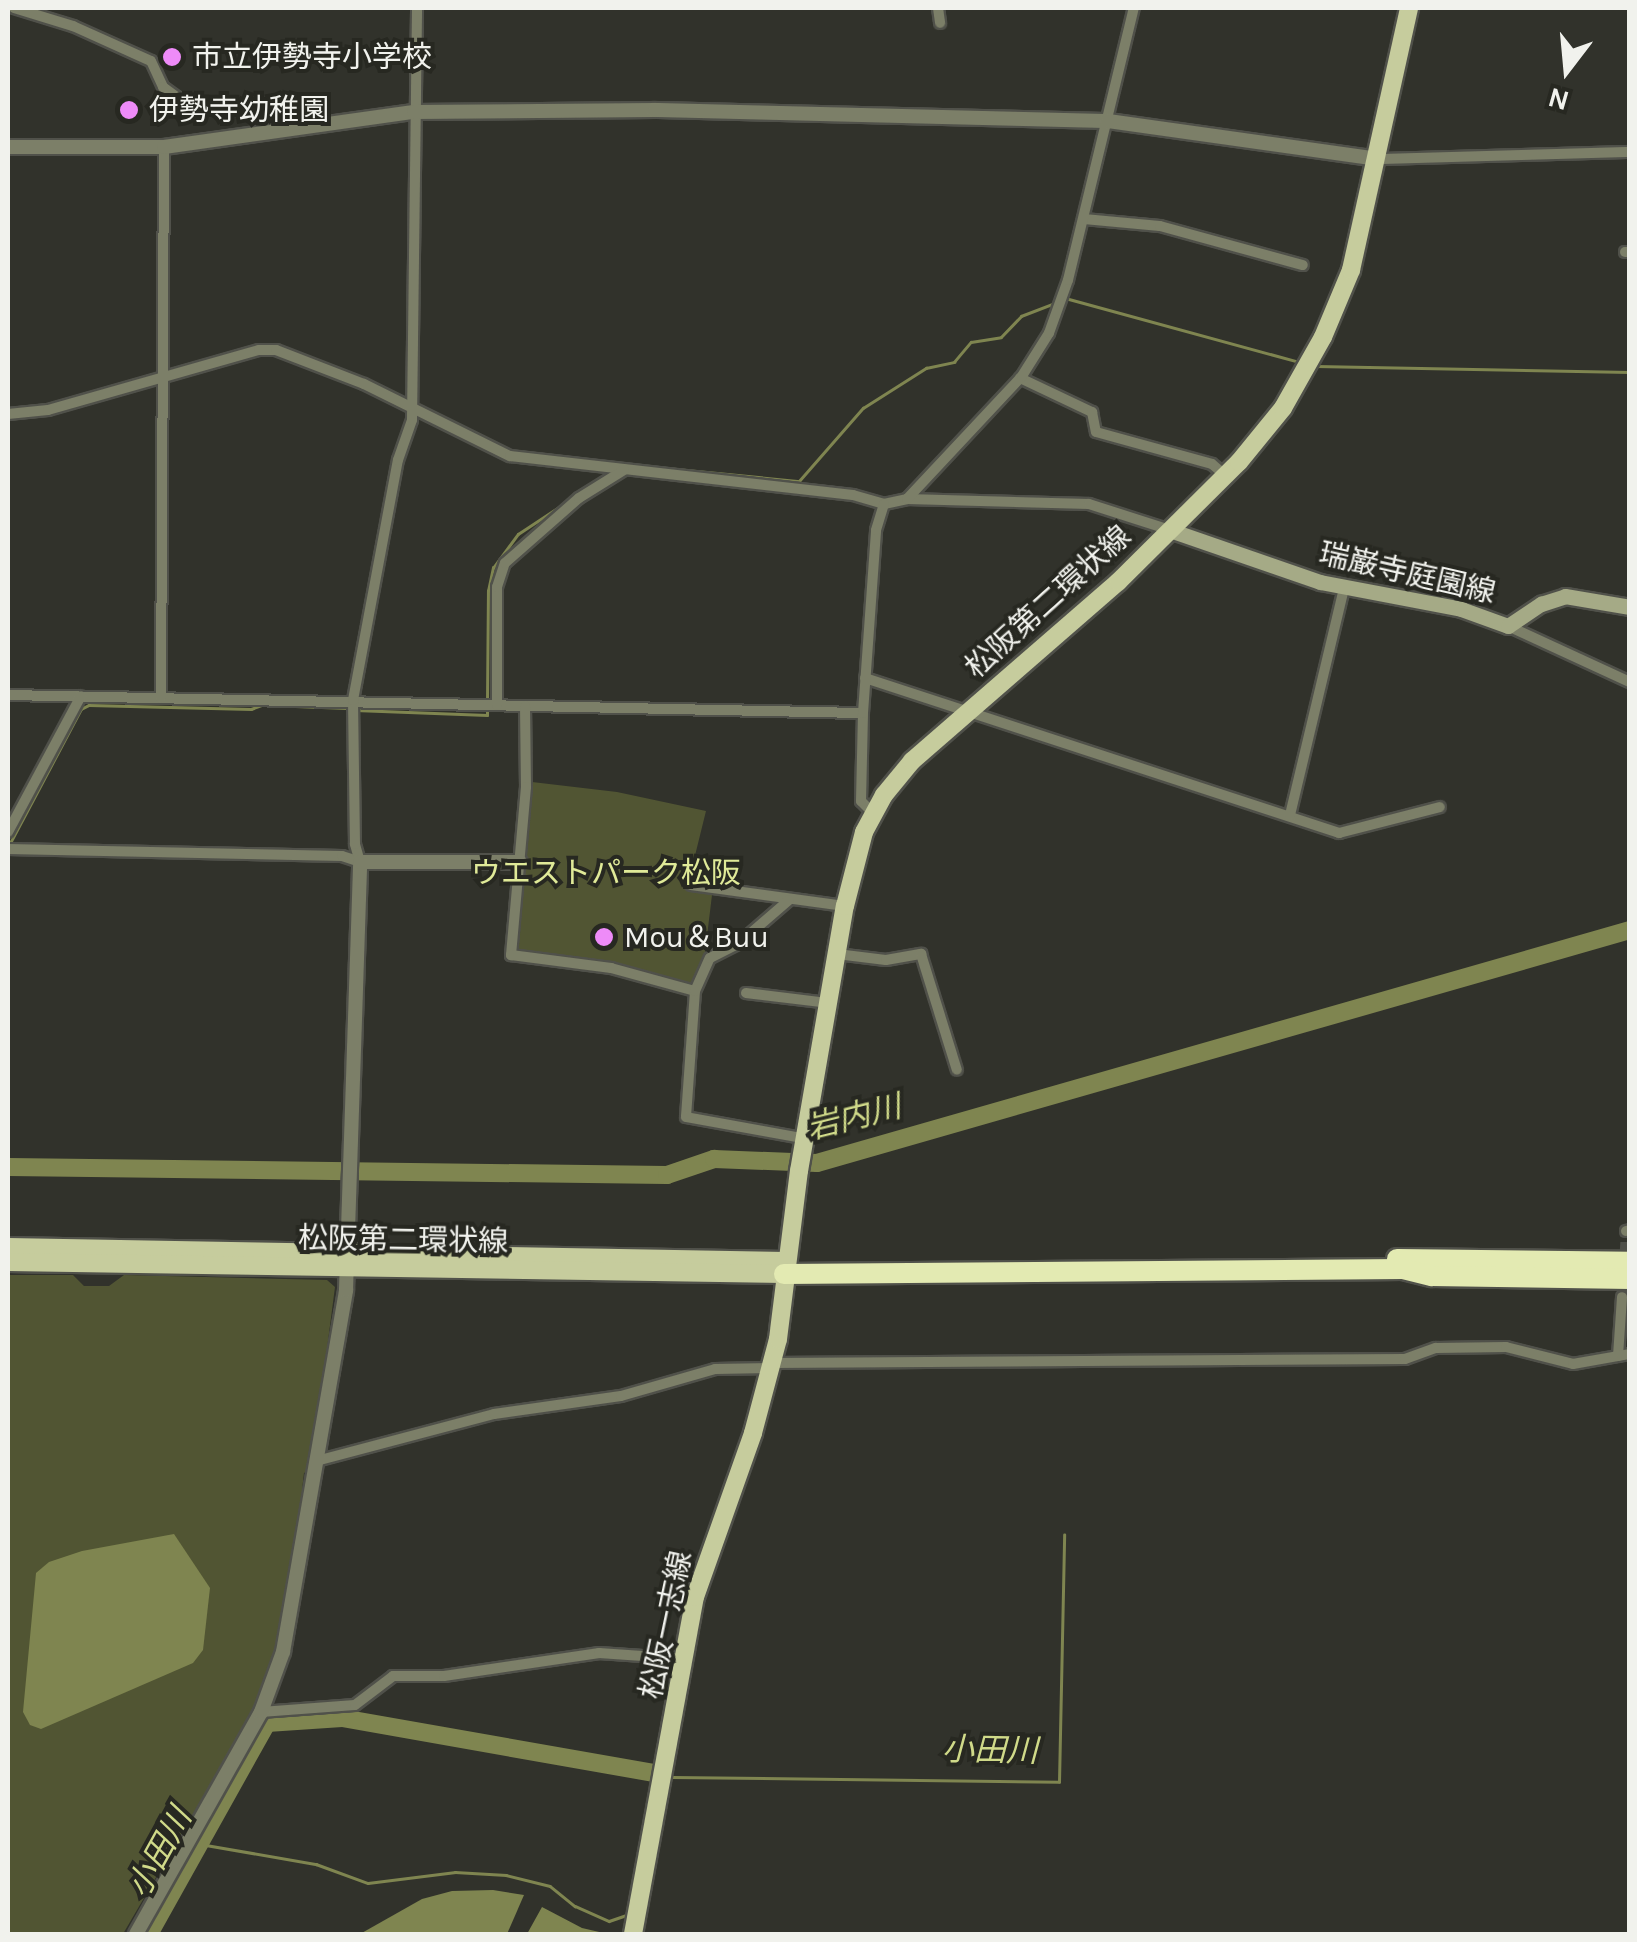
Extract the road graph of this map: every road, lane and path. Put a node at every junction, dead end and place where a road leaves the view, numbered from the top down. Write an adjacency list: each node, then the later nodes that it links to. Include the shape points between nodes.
1 (14, 8): 7 (street, via 151,61 163,87)
2 (417, 8): 8 (street)
3 (938, 8): 6 (street)
4 (1134, 8): 9 (street)
5 (1409, 8): 13 (main road, 松阪第二環状線)
6 (940, 23)
7 (195, 103)
8 (414, 112): 9 (street); 10 (street); 18 (street)
9 (1108, 120): 13 (street); 14 (street)
10 (164, 146): 11 (street); 17 (street)
11 (8, 148)
12 (1630, 152): 13 (street)
13 (1378, 158): 21 (main road, 松阪第二環状線, via 1350,270 1309,366)
14 (1084, 219): 15 (street, via 1160,226); 16 (street, via 1052,327)
15 (1303, 265)
16 (1020, 378): 21 (street, via 1092,412 1096,432 1212,464); 22 (street)
17 (163, 379): 18 (street, via 276,350); 19 (street); 32 (street)
18 (412, 408): 20 (street, via 510,456); 34 (street)
19 (8, 414)
20 (619, 469): 23 (street); 33 (street, via 505,563 497,587)
21 (1226, 476): 24 (main road, 松阪第二環状線)
22 (908, 499): 23 (street); 24 (street, via 1089,504)
23 (884, 504): 28 (street, via 876,530)
24 (1170, 530): 25 (main road, 瑞巌寺庭園線); 36 (main road, 松阪第二環状線)
25 (1344, 588): 27 (main road, 瑞巌寺庭園線, via 1460,609); 40 (street)
26 (1630, 607): 27 (main road, 瑞巌寺庭園線, via 1565,596)
27 (1508, 626): 29 (street)
28 (866, 678): 36 (street); 37 (street)
29 (1630, 682)
30 (8, 695): 31 (street)
31 (82, 696): 32 (street); 41 (street)
32 (161, 698): 34 (street)
33 (490, 705): 34 (street); 35 (street)
34 (353, 706): 43 (street, via 354,844)
35 (525, 706): 37 (street); 44 (street)
36 (967, 710): 39 (main road, 松阪第二環状線, via 912,760); 40 (street)
37 (864, 713): 39 (street, via 861,801)
38 (1440, 806): 40 (street, via 1340,833)
39 (873, 813): 47 (main road, 松阪第二環状線)
40 (1290, 815)
41 (8, 832)
42 (10, 850): 43 (street, via 342,856)
43 (360, 862): 44 (street); 57 (street)
44 (520, 862): 49 (street, via 511,955 611,968)
45 (691, 886): 46 (street)
46 (789, 900): 47 (street); 49 (street, via 760,928 710,958)
47 (846, 906): 48 (main road, 松阪第二環状線)
48 (837, 954): 51 (main road, 松阪第二環状線); 52 (street, via 886,960 922,954)
49 (696, 991): 53 (street, via 686,1117)
50 (746, 993): 51 (street)
51 (829, 1003): 53 (main road, 松阪第二環状線)
52 (957, 1070)
53 (799, 1153): 60 (main road, 松阪第二環状線)
54 (8, 1248): 57 (main road, 松阪第二環状線)
55 (1630, 1254): 56 (highway)
56 (1598, 1258): 59 (highway); 60 (highway)
57 (348, 1260): 58 (main road, 松阪第二環状線); 60 (main road, 松阪第二環状線); 64 (street)
58 (8, 1262)
59 (1630, 1262)
60 (785, 1268): 61 (highway, via 1403,1269); 63 (main road, 松阪一志線)
61 (1626, 1288): 62 (street)
62 (1624, 1355): 63 (street, via 1573,1364 1506,1347 1471,1347 1436,1348 1404,1359)
63 (772, 1365): 64 (street, via 716,1369 621,1396 494,1414); 65 (main road, 松阪一志線, via 708,1552)
64 (320, 1460): 66 (street, via 283,1652)
65 (686, 1659): 66 (street, via 599,1653 444,1676 393,1676 356,1705); 67 (main road, 松阪一志線)
66 (262, 1712): 68 (street)
67 (636, 1918)
68 (136, 1934)

